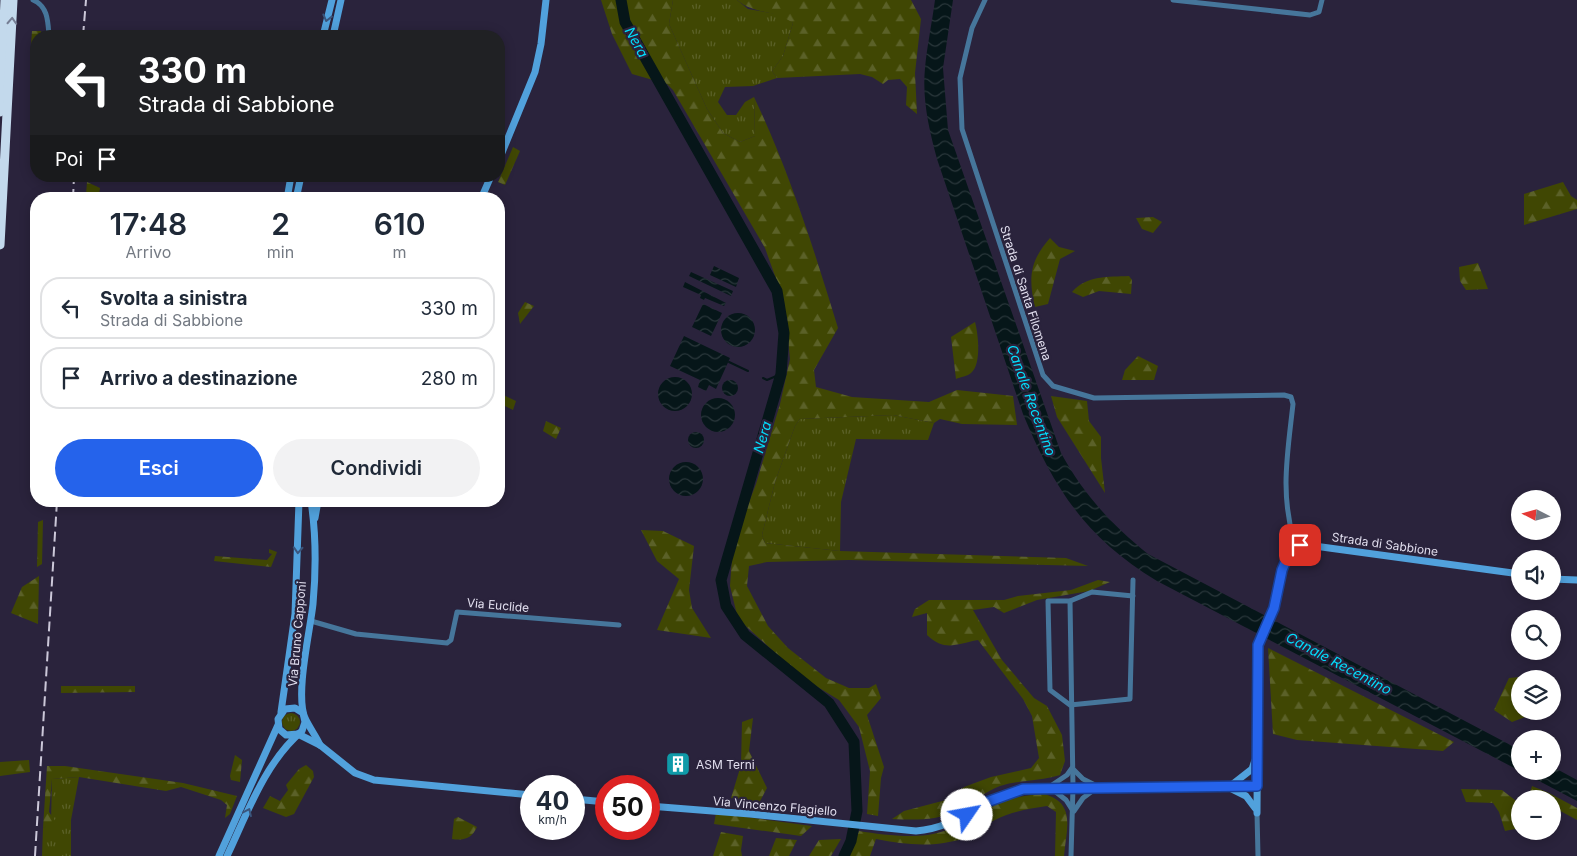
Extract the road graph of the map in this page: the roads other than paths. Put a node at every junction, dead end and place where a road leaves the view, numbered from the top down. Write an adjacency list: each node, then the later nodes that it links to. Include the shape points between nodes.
1 (5, 0): 13 (highway)
2 (13, 0): 15 (highway, one-way to 2)
3 (332, 0): 11 (main road, one-way to 11)
4 (341, 0): 12 (main road)
5 (546, 0): 14 (main road, via 535,72)
6 (985, 0): 21 (street, Strada di Santa Filomena, via 972,28 960,78 962,129 1043,375 1053,386 1094,398 1291,397 1293,404 1284,493)
7 (1173, 0): 8 (street, via 1310,15 1319,12)
8 (1322, 0)
9 (37, 1): 10 (street, via 46,11)
10 (48, 30)
11 (324, 30)
12 (334, 30)
13 (0, 112)
14 (505, 145)
15 (0, 245)
16 (299, 507): 19 (main road, Via Bruno Capponi)
17 (312, 507): 20 (main road, Via Bruno Capponi)
18 (317, 507): 20 (main road)
19 (299, 520): 20 (main road, via 307,517); 31 (main road, Via Bruno Capponi, one-way to 31, via 296,614)
20 (314, 523): 28 (main road, Via Bruno Capponi)
21 (1295, 546): 22 (main road, Strada di Sabbione); 36 (main road, via 1282,570 1272,614 1260,638 1257,662)
22 (1511, 573)
23 (1561, 579): 25 (main road)
24 (1133, 580): 26 (street)
25 (1577, 580)
26 (1132, 596): 27 (street, via 1092,592); 30 (street, via 1130,699)
27 (1070, 601): 30 (street); 30 (street, via 1048,601 1050,690)
28 (311, 621): 29 (street, Via Euclide, via 356,634 446,643 450,640 457,612); 32 (main road, Via Bruno Capponi, via 302,680)
29 (619, 625)
30 (1070, 705): 37 (street)
31 (281, 712): 32 (main road, via 295,708); 33 (main road)
32 (305, 718): 34 (main road, via 304,727); 35 (main road)
33 (278, 726): 34 (main road, via 286,735); 47 (main road)
34 (298, 734): 35 (main road); 48 (main road, one-way to 34, via 281,752)
35 (320, 745): 43 (main road, via 345,767 374,780)
36 (1258, 753): 38 (main road); 42 (main road, via 1252,769)
37 (1072, 768): 39 (street); 40 (street, via 1076,775); 41 (street)
38 (1257, 786): 42 (main road, Via Vincenzo Flagiello); 46 (main road)
39 (1073, 787): 40 (main road, Via Vincenzo Flagiello); 41 (main road, Via Vincenzo Flagiello); 45 (street)
40 (1100, 787): 42 (main road, Via Vincenzo Flagiello); 45 (street, via 1083,798)
41 (1049, 788): 44 (main road, Via Vincenzo Flagiello, via 1023,789 1005,794 943,827 916,831); 45 (street, via 1066,800)
42 (1229, 788): 46 (main road, via 1252,801)
43 (520, 794)
44 (660, 807)
45 (1073, 812): 49 (street)
46 (1257, 813): 50 (street)
47 (219, 856)
48 (227, 856)
49 (1072, 856)
50 (1258, 856)

